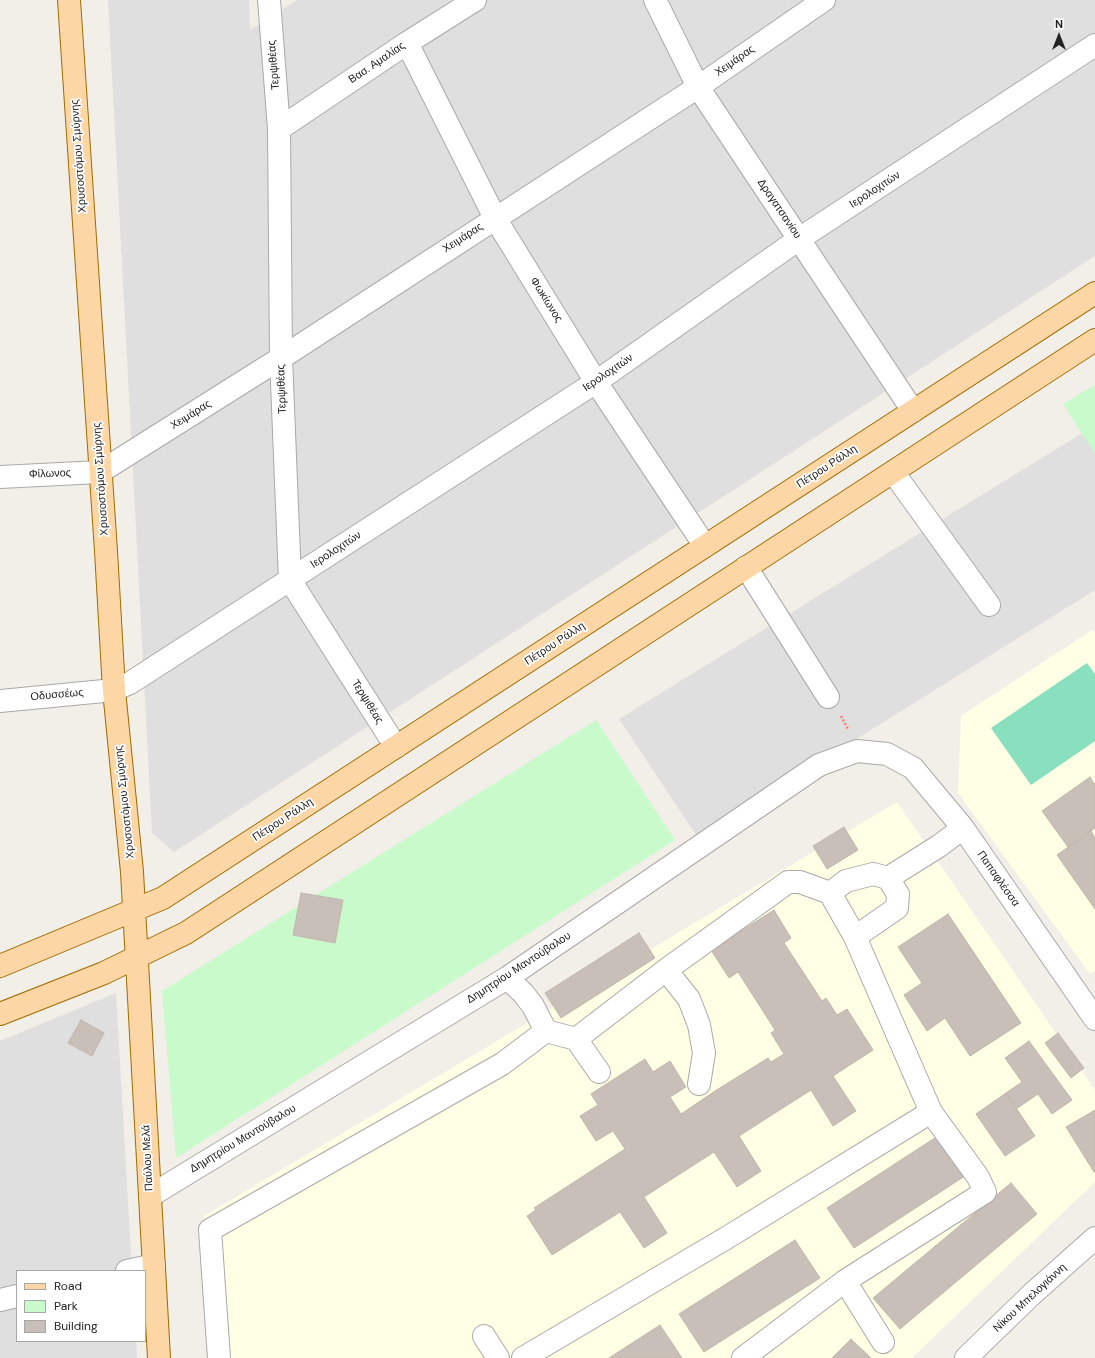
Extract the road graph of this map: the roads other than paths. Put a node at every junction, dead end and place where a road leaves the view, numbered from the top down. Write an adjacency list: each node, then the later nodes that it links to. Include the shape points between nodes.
1 (69, 0): 17 (main road, Χρυσοστόμου Σμύρνης)
2 (269, 0): 9 (street, Τερψιθέας)
3 (475, 0): 6 (street, Βασ. Αμαλίας)
4 (655, 0): 8 (street, Δραγατσανίου)
5 (824, 0): 8 (street, Χειμάρας)
6 (407, 44): 9 (street, Βασ. Αμαλίας); 10 (street, Φωκίωνος)
7 (1095, 45): 11 (street, Ιερολοχιτών)
8 (698, 87): 10 (street, Χειμάρας); 11 (street, Δραγατσανίου)
9 (279, 128): 14 (street, Τερψιθέας)
10 (495, 218): 14 (street, Χειμάρας); 15 (street, Φωκίωνος)
11 (799, 239): 15 (street, Ιερολοχιτών); 16 (street, Δραγατσανίου)
12 (1095, 294): 16 (main road, Πέτρου Ράλλη)
13 (1094, 340): 18 (main road)
14 (281, 358): 17 (street, Χειμάρας); 22 (street, Τερψιθέας)
15 (596, 382): 20 (street, Φωκίωνος); 22 (street, Ιερολοχιτών)
16 (913, 411): 20 (main road, Πέτρου Ράλλη)
17 (100, 472): 19 (street, Φίλωνος); 24 (main road, Χρυσοστόμου Σμύρνης)
18 (893, 472): 21 (main road); 23 (street)
19 (0, 477)
20 (705, 546): 27 (main road, Πέτρου Ράλλη)
21 (746, 568): 25 (street); 34 (main road, via 186,933)
22 (290, 580): 24 (street, Ιερολοχιτών, via 130,683); 27 (street, Τερψιθέας)
23 (989, 605)
24 (114, 690): 26 (street, Οδυσσέως); 32 (main road, Χρυσοστόμου Σμύρνης)
25 (828, 697)
26 (0, 701)
27 (396, 747): 32 (main road, Πέτρου Ράλλη, via 163,898)
28 (887, 754): 29 (street, Παπαφλέσσα, via 913,768); 37 (street, Δημητρίου Μαντούβαλου, via 857,751 818,765)
29 (963, 828): 30 (street); 39 (street, Παπαφλέσσα)
30 (888, 878): 31 (street, via 873,874 846,881); 33 (street, via 898,894 897,908)
31 (830, 893): 33 (street); 36 (street, via 800,882 788,882)
32 (134, 910): 34 (main road, Χρυσοστόμου Σμύρνης); 35 (main road, Πέτρου Ράλλη)
33 (855, 937): 44 (street)
34 (136, 958): 38 (main road, via 98,976); 45 (main road, Παύλου Μελά)
35 (0, 966)
36 (666, 970): 41 (street); 43 (street, via 689,999 699,1025 704,1053)
37 (507, 978): 40 (street, via 533,1006); 45 (street, Δημητρίου Μαντούβαλου)
38 (0, 1014)
39 (1095, 1019)
40 (546, 1031): 41 (street); 55 (street, via 502,1064 210,1230)
41 (576, 1039): 42 (street)
42 (599, 1072)
43 (699, 1084)
44 (931, 1112): 49 (street, via 978,1177 985,1192); 57 (street)
45 (150, 1196): 47 (main road, Παύλου Μελά)
46 (1095, 1238): 59 (street, Νίκου Μπελογιάννη)
47 (154, 1265): 48 (street); 54 (main road, Παύλου Μελά)
48 (132, 1270)
49 (845, 1281): 53 (street); 58 (street)
50 (16, 1296): 51 (street)
51 (0, 1300)
52 (484, 1336): 56 (street)
53 (883, 1342)
54 (159, 1358)
55 (219, 1358)
56 (498, 1358)
57 (523, 1358)
58 (743, 1358)
59 (966, 1358)

